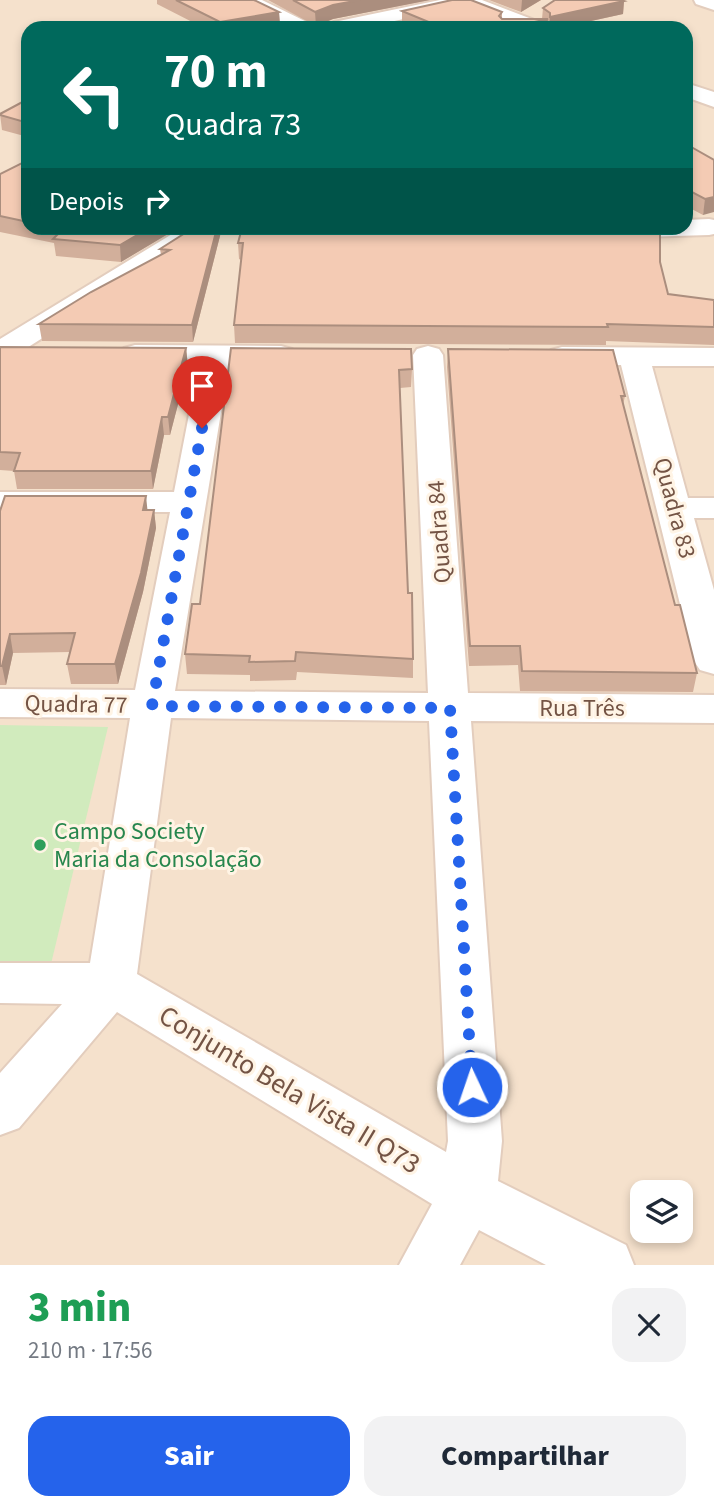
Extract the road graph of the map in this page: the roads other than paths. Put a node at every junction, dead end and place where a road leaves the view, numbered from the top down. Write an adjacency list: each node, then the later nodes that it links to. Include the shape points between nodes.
1 (247, 0): 5 (street)
2 (466, 0): 6 (street); 7 (street)
3 (702, 0): 4 (street)
4 (714, 4)
5 (290, 21)
6 (367, 21)
7 (525, 21)
8 (693, 92): 9 (street)
9 (714, 100)
10 (188, 235): 11 (street)
11 (0, 352): 12 (street)
12 (54, 353)
13 (108, 354): 14 (street)
14 (216, 354): 15 (street); 21 (street)
15 (309, 355)
16 (428, 355): 27 (street, Quadra 84)
17 (538, 356): 18 (street)
18 (634, 356): 19 (street); 22 (street, Quadra 83)
19 (714, 357)
20 (0, 502): 21 (street)
21 (189, 502): 26 (street)
22 (676, 508): 23 (street); 24 (street, Quadra 83)
23 (714, 508)
24 (714, 661)
25 (0, 703): 26 (street, Quadra 77)
26 (152, 706): 27 (street, Quadra 77); 30 (street)
27 (450, 708): 28 (street, Rua Três); 32 (street, Quadra 84, via 475,1141)
28 (714, 709)
29 (0, 983): 30 (street)
30 (111, 984): 31 (street); 32 (street, Conjunto Bela Vista II Q73)
31 (0, 1111)
32 (468, 1195): 33 (street); 34 (street, Conjunto Bela Vista II Q73)
33 (428, 1265)
34 (605, 1265)

